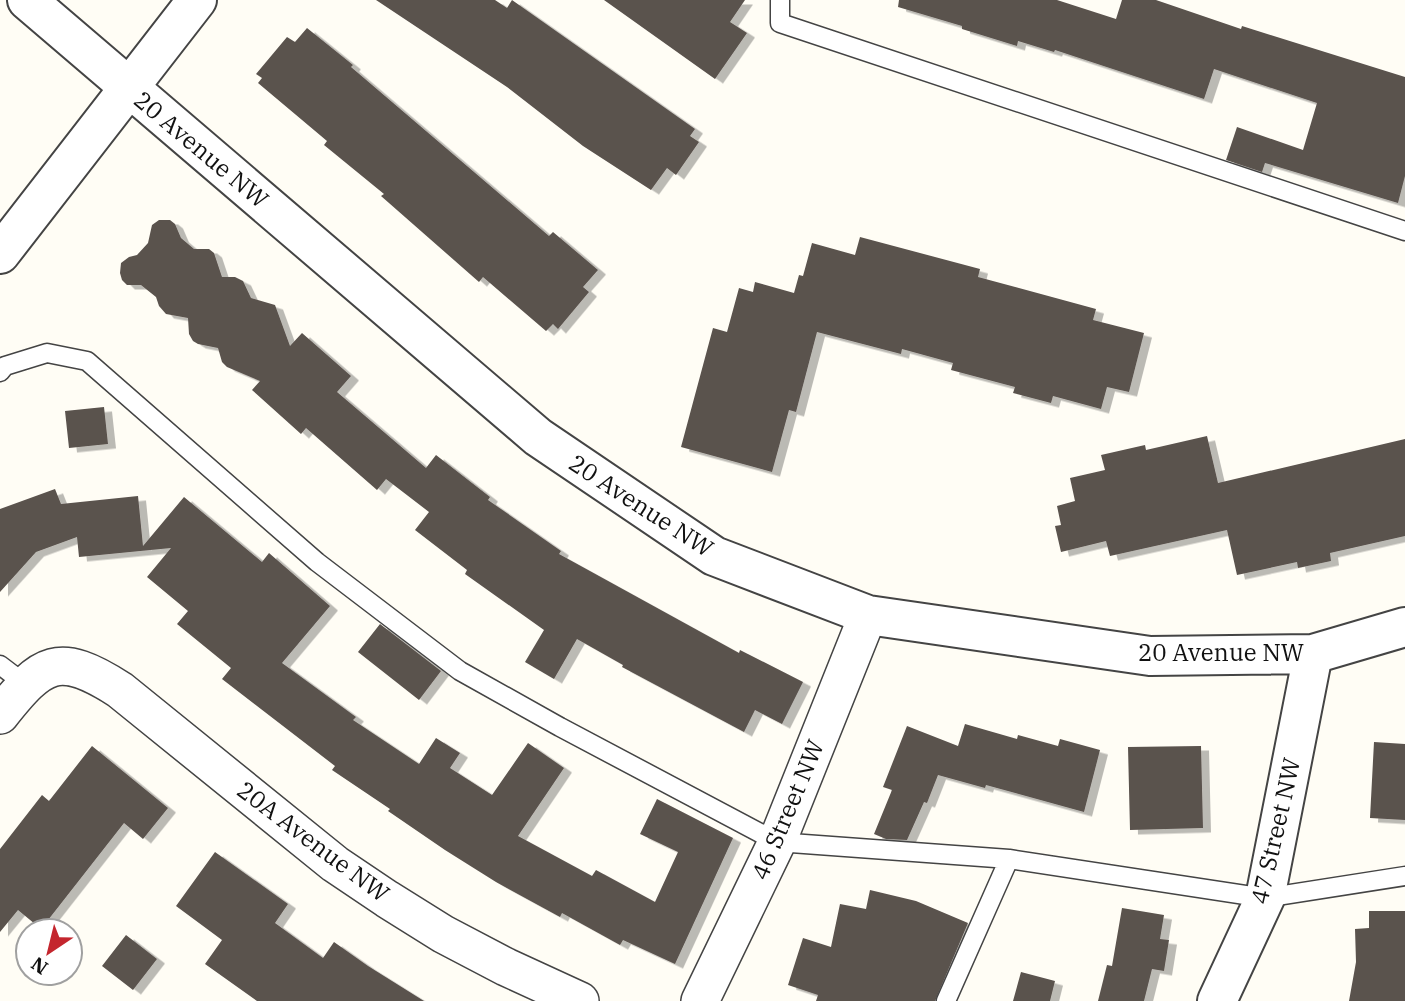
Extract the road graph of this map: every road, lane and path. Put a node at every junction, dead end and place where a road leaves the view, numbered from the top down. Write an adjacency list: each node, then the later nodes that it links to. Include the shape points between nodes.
1 (27, 0): 4 (street, 20 Avenue NW)
2 (197, 0): 4 (street)
3 (780, 0): 5 (lane, via 780,23)
4 (129, 89): 6 (street); 8 (street, 20 Avenue NW, via 538,438 714,556)
5 (1405, 231)
6 (0, 254)
7 (0, 372): 13 (lane, via 5,366 47,353 87,361 317,562 460,671)
8 (868, 615): 10 (street, 20 Avenue NW, via 1150,656); 13 (street, 46 Street NW)
9 (1405, 627): 10 (street, 20 Avenue NW)
10 (1313, 654): 16 (street, 47 Street NW)
11 (13, 674): 12 (street); 17 (street, 20A Avenue NW, via 75,667 96,675 387,900 506,967)
12 (0, 715)
13 (777, 842): 14 (lane); 18 (street, 46 Street NW)
14 (1009, 859): 16 (lane); 19 (lane)
15 (1405, 876): 16 (lane)
16 (1265, 898): 20 (street, 47 Street NW)
17 (580, 1001)
18 (700, 1001)
19 (946, 1001)
20 (1217, 1001)

